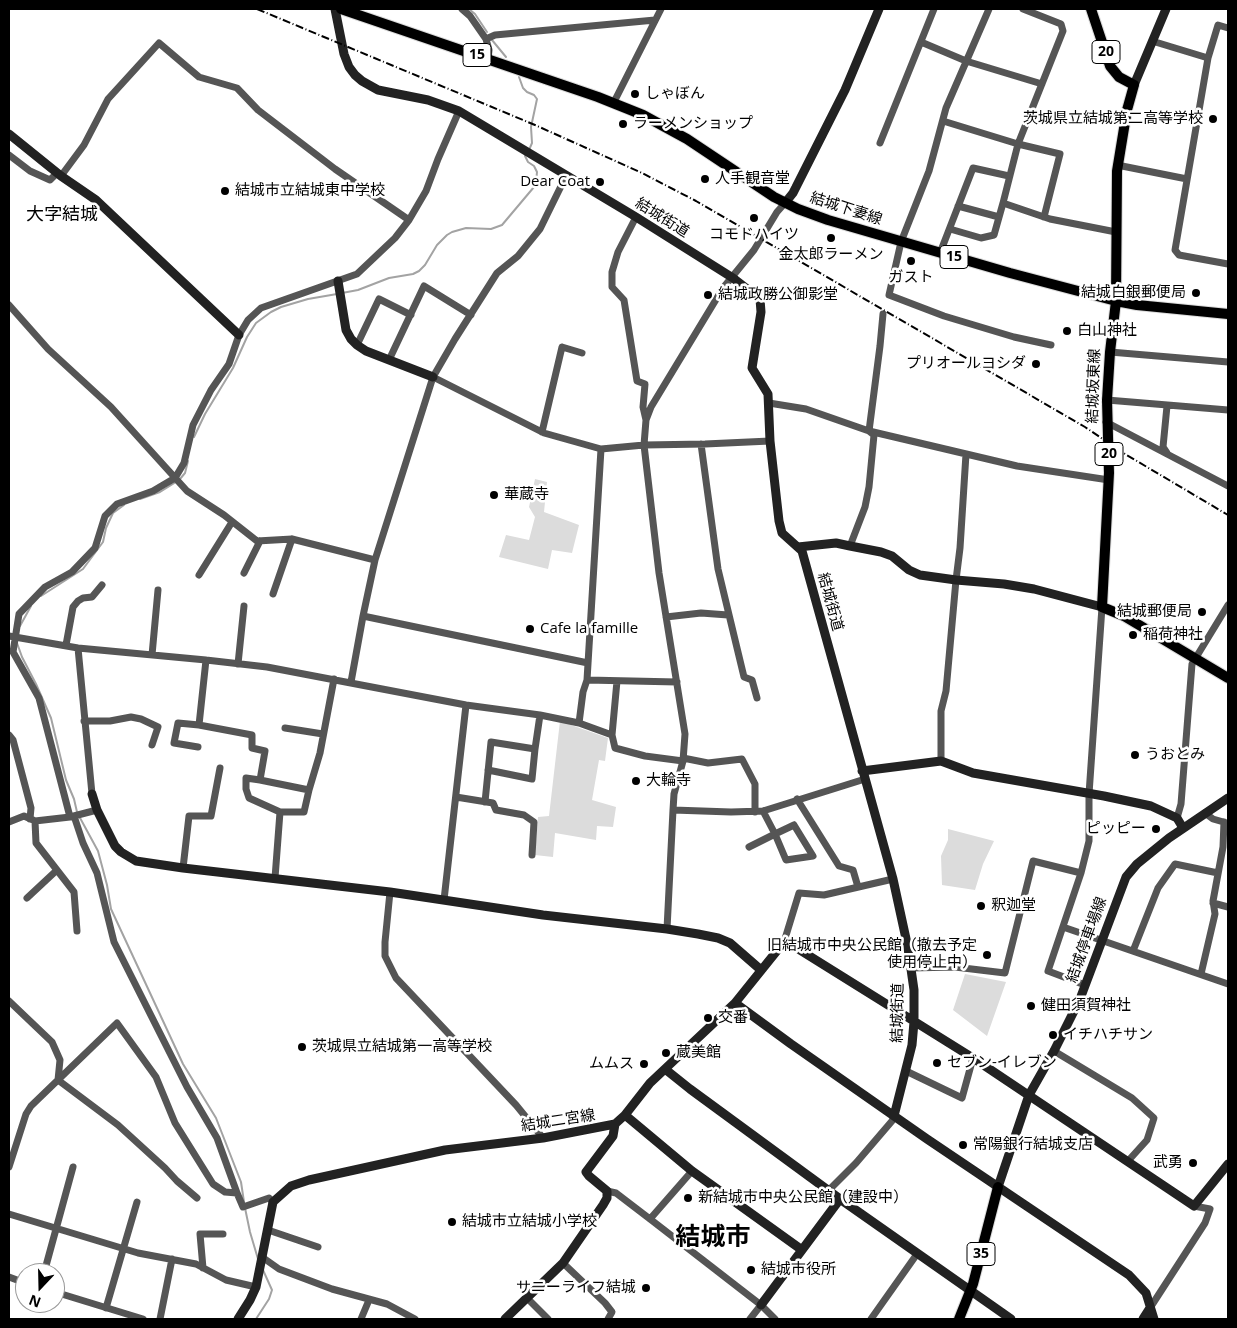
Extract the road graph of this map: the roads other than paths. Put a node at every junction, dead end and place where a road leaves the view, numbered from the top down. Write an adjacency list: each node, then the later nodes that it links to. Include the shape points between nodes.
1 (335, 9): 23 (street, 結城街道, via 344,54 355,76 378,90 428,100)
2 (341, 9): 18 (main road, 結城下妻線 / 15)
3 (462, 9): 14 (street)
4 (661, 9): 12 (street)
5 (879, 9): 34 (street, via 845,90 794,193)
6 (934, 9): 16 (street)
7 (989, 9): 19 (street)
8 (1023, 9): 11 (street)
9 (1091, 9): 21 (main road, 20, via 1110,66 1119,77)
10 (1166, 9): 15 (street)
11 (1039, 12): 20 (street, via 1061,24 1063,31)
12 (655, 20): 14 (street); 22 (street)
13 (1228, 28): 17 (street, via 1218,25)
14 (486, 38): 18 (street)
15 (1152, 41): 17 (street); 21 (street)
16 (920, 42): 19 (street); 26 (street)
17 (1208, 58): 33 (street)
18 (488, 59): 22 (main road, 結城下妻線 / 15)
19 (966, 61): 20 (street); 24 (street)
20 (1042, 84): 27 (street)
21 (1134, 85): 29 (main road, 結城坂東線 / 20)
22 (614, 102): 34 (main road, 結城下妻線 / 15, via 665,126)
23 (459, 111): 31 (street, 結城街道); 40 (street, via 431,180)
24 (942, 121): 27 (street); 43 (street, via 929,171)
25 (9, 134): 30 (street)
26 (880, 143)
27 (1018, 144): 32 (street); 39 (street, via 1060,154)
28 (9, 156): 30 (street, via 50,180)
29 (1118, 165): 33 (street); 42 (main road, 結城坂東線 / 20)
30 (59, 175): 40 (street, via 84,145 108,99 159,43 199,78 237,88 258,110 289,134); 54 (street, via 96,200)
31 (566, 176): 37 (street, 結城街道); 53 (street, via 540,229 518,256 497,273)
32 (1009, 176): 35 (street); 36 (street, via 973,168)
33 (1188, 179): 45 (street, via 1176,250 1179,255)
34 (785, 203): 43 (main road, 結城下妻線 / 15); 46 (street)
35 (1003, 203): 38 (street); 39 (street)
36 (958, 206): 38 (street); 41 (street)
37 (636, 217): 46 (street, 結城街道); 66 (street, via 618,252 612,272 612,287 624,300 637,382 645,384 643,407)
38 (999, 217): 41 (street, via 994,235 982,238)
39 (1044, 217): 42 (street)
40 (409, 220): 47 (street, via 357,274)
41 (950, 229): 44 (street)
42 (1116, 232): 48 (main road, 結城坂東線 / 20)
43 (901, 242): 44 (main road, 結城下妻線 / 15); 56 (street, via 888,295 944,316)
44 (940, 253): 48 (main road, 結城下妻線 / 15)
45 (1228, 264)
46 (733, 278): 63 (street, 結城街道, via 760,299 752,368 765,387); 66 (street, via 723,288 675,365)
47 (338, 281): 54 (street, via 261,308 248,320); 55 (street, via 346,330)
48 (1116, 301): 51 (main road, 結城下妻線 / 15, via 1137,306); 57 (main road, 結城坂東線 / 20)
49 (9, 306): 76 (street, via 48,349 111,407)
50 (883, 314): 68 (street)
51 (1228, 314)
52 (411, 315): 53 (street, via 424,286); 55 (street, via 379,299); 59 (street)
53 (471, 315): 61 (street)
54 (240, 335): 76 (street, via 229,364 211,390 194,425 184,463)
55 (357, 345): 59 (street)
56 (1051, 345)
57 (1110, 352): 60 (street); 62 (main road, 結城坂東線 / 20)
58 (582, 353): 69 (street, via 562,347)
59 (389, 360): 61 (street)
60 (1228, 362)
61 (433, 377): 69 (street); 84 (street)
62 (1106, 400): 64 (street); 67 (main road, 結城坂東線 / 20)
63 (769, 403): 68 (street, via 806,409); 70 (street, 結城街道)
64 (1167, 406): 65 (street); 74 (street, via 1163,447)
65 (1228, 410)
66 (646, 420): 72 (street)
67 (1106, 422): 74 (street); 77 (main road, 結城坂東線 / 20)
68 (869, 430): 75 (street); 82 (street, via 874,435 869,487)
69 (542, 432): 73 (street)
70 (770, 440): 71 (street); 83 (street, 結城街道, via 781,530)
71 (701, 444): 72 (street); 94 (street, via 718,569)
72 (644, 445): 73 (street); 96 (street)
73 (601, 449): 103 (street)
74 (1167, 453): 78 (street)
75 (966, 454): 77 (street, via 1059,474); 87 (street)
76 (175, 478): 79 (street, via 187,491); 97 (street, via 153,491 117,504 105,516 95,548 72,572 45,587 19,614)
77 (1109, 480): 93 (main road, 結城坂東線 / 20)
78 (1228, 486)
79 (232, 522): 81 (street); 86 (street)
80 (292, 539): 81 (street); 84 (street); 90 (street)
81 (260, 541): 85 (street)
82 (850, 546): 83 (street, via 836,543); 87 (street, via 892,556 920,575)
83 (798, 547): 128 (street, 結城街道, via 802,551)
84 (375, 560): 95 (street)
85 (244, 573)
86 (199, 575)
87 (956, 580): 93 (street, via 1027,588); 125 (street, via 946,691 941,712)
88 (102, 585): 98 (street, via 92,597 83,598 73,607)
89 (158, 590): 100 (street)
90 (273, 594)
91 (1228, 605): 101 (street)
92 (244, 606): 104 (street)
93 (1102, 607): 101 (main road, via 1124,616); 132 (street)
94 (728, 615): 96 (street, via 701,613); 111 (street, via 744,676 752,680)
95 (363, 616): 103 (street); 109 (street)
96 (666, 617): 110 (street)
97 (12, 637): 98 (street); 143 (street, via 13,652 39,698)
98 (66, 645): 99 (street)
99 (78, 648): 100 (street); 114 (street)
100 (152, 655): 102 (street)
101 (1195, 658): 105 (main road); 144 (street)
102 (206, 660): 104 (street); 116 (street)
103 (588, 663): 107 (street)
104 (238, 664): 106 (street)
105 (1228, 678)
106 (334, 679): 109 (street); 118 (street)
107 (587, 680): 108 (street); 115 (street)
108 (617, 681): 110 (street); 120 (street)
109 (351, 682): 112 (street)
110 (677, 682): 124 (street, via 685,734)
111 (757, 698)
112 (466, 704): 113 (street); 133 (street)
113 (540, 715): 115 (street); 123 (street)
114 (84, 721): 121 (street, via 141,719 158,727); 131 (street)
115 (579, 723): 120 (street)
116 (199, 725): 122 (street, via 178,723 174,743); 129 (street, via 252,735 252,748 265,751)
117 (285, 728): 118 (street)
118 (324, 734): 130 (street)
119 (9, 735): 145 (street, via 13,740)
120 (612, 735): 124 (street, via 615,748)
121 (152, 744)
122 (198, 747)
123 (536, 748): 127 (street, via 491,742); 127 (street, via 532,779)
124 (683, 760): 138 (street); 141 (street, via 708,763 742,759 755,784)
125 (941, 761): 128 (street); 132 (street, via 973,773)
126 (220, 768): 152 (street, via 211,816 189,816)
127 (488, 770): 136 (street)
128 (864, 775): 135 (street); 157 (street, 結城街道)
129 (260, 780): 130 (street); 140 (street, via 246,778 249,798)
130 (309, 790): 140 (street, via 304,812)
131 (92, 794): 137 (street)
132 (1089, 794): 144 (street, via 1151,806); 155 (street, via 1089,841)
133 (456, 797): 136 (street); 161 (street)
134 (1228, 798): 142 (street, 結城停車場線)
135 (797, 799): 139 (street); 158 (street, via 839,866 853,870)
136 (485, 802): 151 (street, via 494,803 496,810 524,815 534,822)
137 (97, 810): 143 (street); 152 (street, via 115,846 129,858)
138 (673, 810): 141 (street); 165 (street)
139 (764, 811): 141 (street); 149 (street)
140 (280, 812): 156 (street)
141 (755, 812)
142 (1205, 813): 147 (street); 148 (street, 結城停車場線)
143 (72, 817): 145 (street); 196 (street, via 97,874 114,942 187,1087 217,1138)
144 (1177, 818): 148 (street)
145 (32, 820): 146 (street, via 24,816); 153 (street, via 36,844)
146 (9, 822)
147 (1226, 822): 154 (street)
148 (1183, 828): 167 (street, 結城停車場線, via 1130,870)
149 (775, 834): 149 (street, via 786,860 813,856 794,825); 150 (street)
150 (749, 847)
151 (532, 855)
152 (183, 868): 156 (street)
153 (57, 870): 160 (street); 166 (street, via 74,892)
154 (1218, 873): 162 (street); 169 (street, via 1175,864 1158,888)
155 (1081, 874): 164 (street); 170 (street, via 1033,861 1005,973 955,967)
156 (275, 878): 159 (street)
157 (893, 879): 158 (street); 170 (street, 結城街道)
158 (858, 887): 168 (street, via 824,895 799,894)
159 (390, 892): 161 (street); 187 (street, via 385,956 396,978)
160 (27, 898)
161 (444, 900): 165 (street)
162 (1213, 903): 163 (street); 172 (street, via 1215,914)
163 (1228, 907)
164 (1063, 927): 167 (street); 174 (street, via 1048,971)
165 (667, 929): 171 (street, via 730,942)
166 (77, 931)
167 (1101, 940): 169 (street); 174 (street, 結城停車場線)
168 (784, 942): 171 (street, 結城二宮線); 177 (street)
169 (1133, 951): 172 (street)
170 (911, 968): 177 (street, 結城街道)
171 (761, 970): 176 (street, 結城二宮線)
172 (1201, 974): 173 (street)
173 (1228, 984)
174 (1085, 985): 178 (street, 結城停車場線)
175 (9, 1001): 182 (street, via 52,1042 60,1060)
176 (735, 1003): 180 (street, 結城二宮線); 185 (street)
177 (914, 1022): 179 (street); 181 (street, 結城街道)
178 (1054, 1051): 183 (street, 結城停車場線); 188 (street, via 1132,1098 1154,1118 1147,1140)
179 (972, 1058): 181 (street, via 962,1098); 183 (street)
180 (665, 1068): 184 (street, 結城二宮線); 194 (street)
181 (906, 1071): 185 (street, 結城街道)
182 (58, 1080): 190 (street, via 26,1114); 196 (street, via 117,1024 156,1077 175,1123 213,1184 225,1192); 197 (street, via 118,1125)
183 (1029, 1095): 188 (street); 193 (street, 結城停車場線)
184 (625, 1115): 186 (street, 結城二宮線); 192 (street)
185 (894, 1116): 193 (street); 194 (street, via 856,1163)
186 (615, 1124): 187 (street, 結城二宮線); 195 (street, via 613,1136 586,1172)
187 (543, 1138): 200 (street, 結城二宮線, via 445,1150 309,1180 291,1186)
188 (1128, 1160): 201 (street)
189 (1228, 1164): 201 (street)
190 (9, 1167)
191 (74, 1167): 204 (street)
192 (692, 1171): 203 (street); 209 (street)
193 (998, 1187): 217 (main road, 35); 223 (street, via 1129,1275 1146,1293)
194 (828, 1190): 198 (street)
195 (607, 1191): 203 (street, via 616,1193); 214 (street, via 603,1205)
196 (237, 1194): 200 (street, via 243,1207 269,1198)
197 (197, 1198)
198 (840, 1199): 209 (street); 210 (street)
199 (137, 1202): 208 (street)
200 (273, 1202): 205 (street)
201 (1194, 1206): 223 (street, via 1210,1209 1206,1223)
202 (9, 1214): 204 (street)
203 (650, 1219): 221 (street)
204 (57, 1228): 208 (street); 213 (street)
205 (268, 1230): 207 (street); 211 (street)
206 (222, 1234): 215 (street, via 200,1234)
207 (318, 1247)
208 (124, 1248): 212 (street); 222 (street)
209 (802, 1250): 221 (street)
210 (916, 1254): 217 (street); 234 (street)
211 (262, 1257): 216 (street); 220 (street, via 279,1269)
212 (172, 1259): 215 (street); 225 (street)
213 (47, 1263)
214 (563, 1263): 219 (street); 231 (street, via 605,1303 612,1312)
215 (203, 1268): 216 (street, via 226,1280)
216 (256, 1287): 226 (street)
217 (971, 1292): 235 (main road, 35); 236 (street)
218 (65, 1295): 222 (street)
219 (528, 1298): 229 (street); 230 (street)
220 (369, 1300): 227 (street); 228 (street, via 387,1304)
221 (761, 1305): 232 (street); 233 (street)
222 (106, 1308): 224 (street)
223 (1150, 1308): 237 (street); 238 (street)
224 (143, 1319)
225 (160, 1319)
226 (238, 1319)
227 (361, 1319)
228 (415, 1319)
229 (506, 1319)
230 (548, 1319)
231 (608, 1319)
232 (750, 1319)
233 (775, 1319)
234 (871, 1319)
235 (959, 1319)
236 (1011, 1319)
237 (1143, 1319)
238 (1154, 1319)

